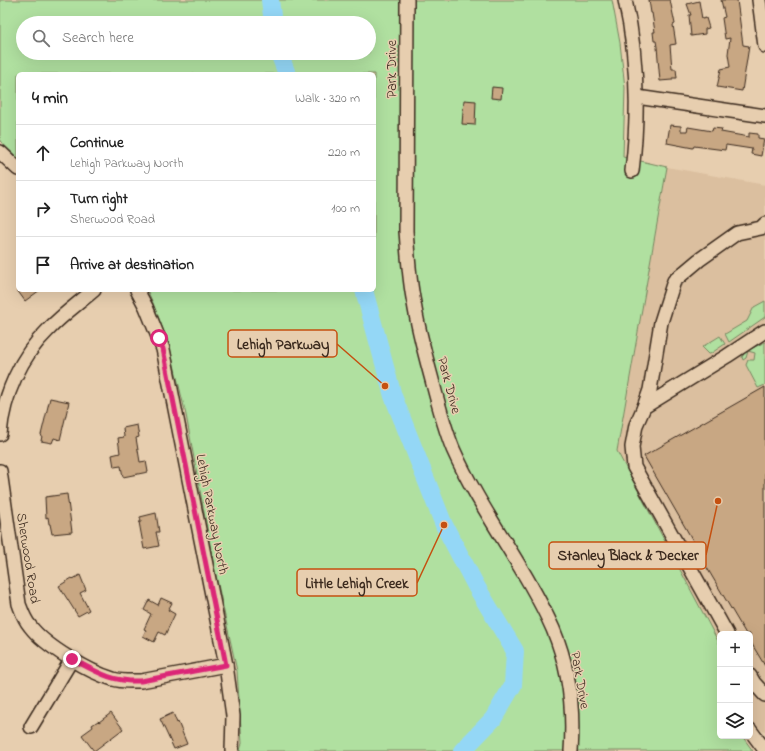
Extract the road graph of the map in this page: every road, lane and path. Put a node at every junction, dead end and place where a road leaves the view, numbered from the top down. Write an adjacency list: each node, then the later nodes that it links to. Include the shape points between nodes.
1 (407, 0): 26 (street, Park Drive, via 406,231 421,339 442,419 453,447 481,503 523,572 553,630 568,683)
2 (625, 0): 5 (street, via 634,48)
3 (759, 0): 4 (street)
4 (765, 46)
5 (637, 97): 6 (street); 9 (street)
6 (765, 116)
7 (0, 152): 8 (street)
8 (16, 167)
9 (632, 171)
10 (765, 224): 14 (street, via 761,228 737,233 674,281 661,322 650,390)
11 (92, 292): 15 (street, via 47,330 25,359 9,393)
12 (138, 292): 19 (street, Lehigh Parkway North, via 163,349)
13 (765, 331): 14 (street)
14 (644, 407): 17 (street, via 636,425 632,448 634,467)
15 (0, 434)
16 (0, 471): 18 (street, Sherwood Road, via 19,604 23,615 35,632)
17 (725, 631)
18 (72, 659): 19 (street, Sherwood Road, via 96,672 127,682); 22 (street)
19 (226, 665): 25 (street, Lehigh Parkway North, via 233,716)
20 (753, 681): 21 (street)
21 (765, 695)
22 (30, 727)
23 (753, 734): 24 (street)
24 (765, 750)
25 (232, 751)
26 (571, 751)

